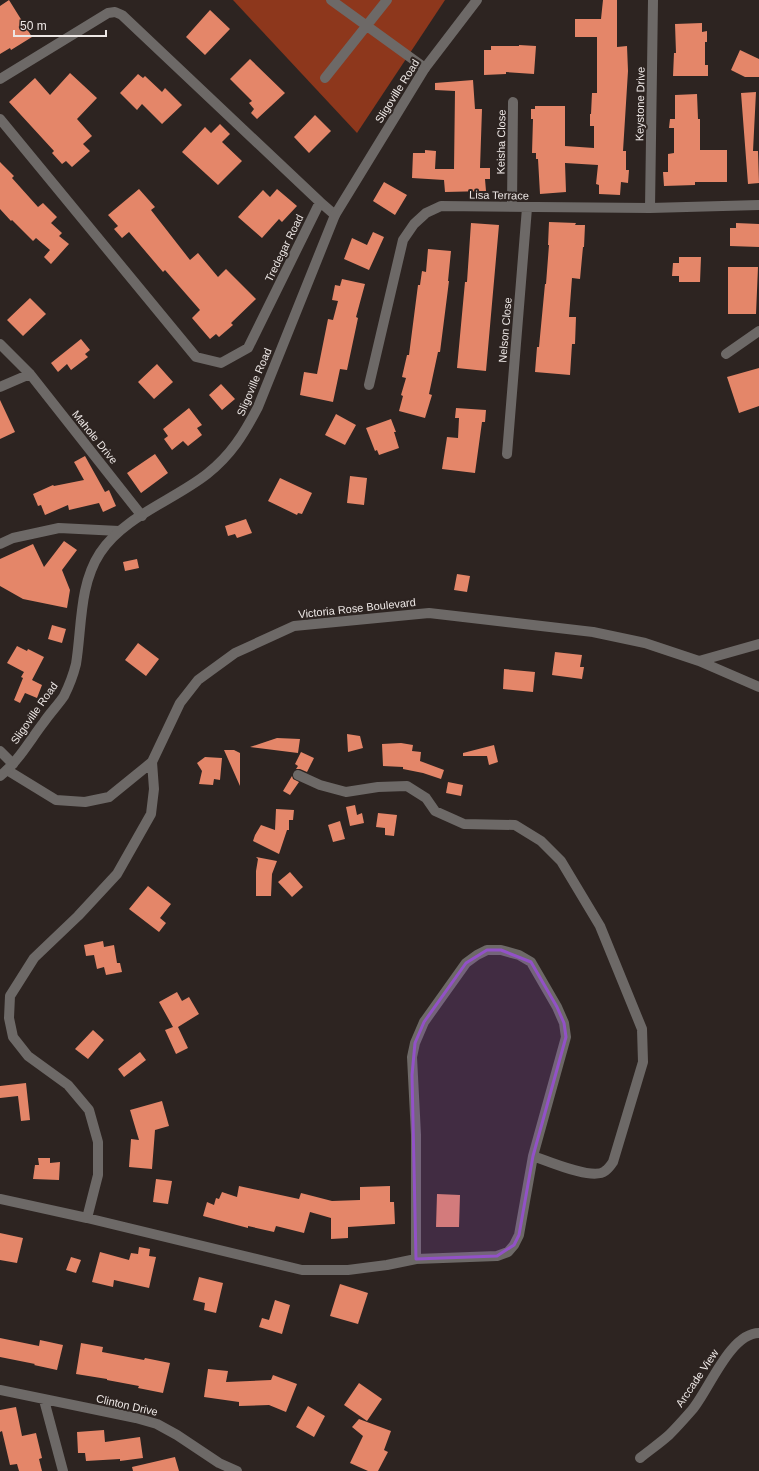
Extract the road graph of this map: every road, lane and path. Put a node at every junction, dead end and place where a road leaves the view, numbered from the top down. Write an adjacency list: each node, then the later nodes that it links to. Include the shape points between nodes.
1 (331, 0): 5 (street)
2 (386, 0): 5 (street)
3 (477, 0): 6 (street, Sligoville Road)
4 (653, 0): 15 (street, Keystone Drive)
5 (366, 26): 6 (street); 7 (street)
6 (425, 68): 16 (street, Sligoville Road)
7 (324, 78)
8 (0, 79): 11 (street, via 108,13 115,12 122,15)
9 (513, 102): 13 (street, Keisha Close)
10 (0, 119): 11 (street, Tredegar Road, via 196,357 221,363 248,348)
11 (320, 202): 16 (street)
12 (759, 205): 15 (street, Lisa Terrace)
13 (512, 206): 14 (street, Lisa Terrace); 21 (street, Lisa Terrace, via 441,206 426,213 414,224 402,240)
14 (527, 208): 15 (street, Lisa Terrace); 23 (street, Nelson Close)
15 (650, 208)
16 (335, 215): 24 (street, Sligoville Road, via 258,407 244,434 226,458)
17 (759, 331): 19 (street)
18 (0, 344): 20 (street, Mahole Drive)
19 (726, 354)
20 (30, 374): 22 (street); 24 (street, Mahole Drive)
21 (369, 386)
22 (0, 387)
23 (507, 454)
24 (142, 516): 25 (street, Sligoville Road)
25 (119, 531): 26 (street, via 59,528 13,538); 32 (street, Sligoville Road, via 101,552 91,570 85,590 76,666 64,695)
26 (0, 544)
27 (759, 644): 28 (street)
28 (699, 661): 29 (street, Victoria Rose Boulevard); 31 (street, Victoria Rose Boulevard, via 645,643 593,632 429,613 294,626 235,653 198,680 180,703)
29 (759, 687)
30 (0, 751): 32 (street, Victoria Rose Boulevard)
31 (152, 762): 32 (street, Victoria Rose Boulevard, via 109,797 85,802 56,800); 36 (street, via 154,788 151,814 117,874 34,958 10,996 9,1018 13,1037 28,1056 68,1085 89,1110 98,1142 98,1175)
32 (7, 770)
33 (298, 775): 34 (street, via 320,785 346,792 406,786 426,798 435,811 464,824 515,825 541,841 561,861 600,926 642,1029 643,1062 614,1162 605,1172 595,1175 584,1173)
34 (533, 1156): 37 (street, via 519,1235 508,1252 485,1258); 37 (street, via 566,1037 564,1023 531,962 519,955 501,950 487,950 466,963 424,1022 414,1043 412,1075 416,1134)
35 (0, 1200): 36 (street)
36 (87, 1218): 37 (street, via 302,1270 348,1270)
37 (416, 1259)
38 (759, 1333): 41 (street, Arccade View, via 742,1340 728,1353 694,1408 669,1435)
39 (0, 1390): 40 (street, Clinton Drive)
40 (44, 1400): 42 (street); 43 (street, Clinton Drive, via 157,1424 177,1434 219,1464)
41 (640, 1458)
42 (63, 1471)
43 (237, 1471)

